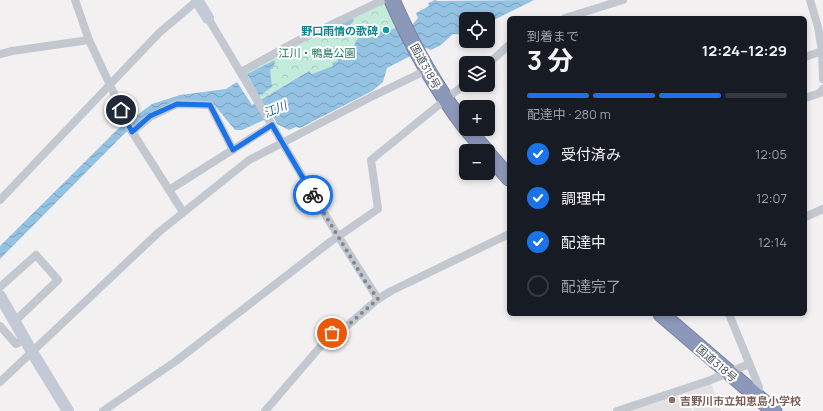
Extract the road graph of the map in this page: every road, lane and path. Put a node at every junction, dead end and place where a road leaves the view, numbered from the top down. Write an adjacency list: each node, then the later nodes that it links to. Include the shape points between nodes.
1 (75, 0): 8 (street)
2 (197, 0): 7 (street); 18 (street, via 159,32)
3 (623, 0): 6 (street)
4 (810, 0): 10 (street)
5 (393, 1): 14 (highway, 国道318号); 15 (street, via 297,41)
6 (571, 16)
7 (208, 18): 15 (street)
8 (89, 40): 11 (street); 18 (street)
9 (507, 47): 13 (street)
10 (822, 51): 12 (street); 16 (street)
11 (0, 54)
12 (807, 56)
13 (495, 58)
14 (427, 70): 22 (highway, 国道318号); 27 (street)
15 (241, 72): 24 (street)
16 (823, 79)
17 (823, 83): 20 (street)
18 (110, 84): 25 (street); 33 (street)
19 (459, 89): 22 (street)
20 (823, 90): 21 (street)
21 (807, 97)
22 (445, 101): 23 (highway, 国道318号); 38 (street, via 371,160 378,209)
23 (459, 119)
24 (271, 123): 27 (street); 29 (street)
25 (132, 131): 29 (street, via 150,116 177,104 210,105); 32 (street)
26 (473, 136): 28 (highway, 国道318号)
27 (282, 142): 35 (street, via 249,160); 38 (street)
28 (480, 144)
29 (233, 150): 32 (street)
30 (495, 162): 31 (highway)
31 (507, 176)
32 (169, 190): 35 (street)
33 (0, 200)
34 (823, 209): 36 (street)
35 (183, 212): 47 (street, via 158,232)
36 (807, 216)
37 (507, 235): 41 (street)
38 (338, 236): 41 (street); 53 (street, via 176,361)
39 (0, 287): 44 (street, via 36,255 58,280)
40 (0, 296): 44 (street)
41 (378, 299): 54 (street, via 348,325 332,333)
42 (663, 316): 49 (highway, 国道318号)
43 (729, 316): 48 (street)
44 (14, 322): 46 (street)
45 (0, 326): 46 (street, via 16,344)
46 (24, 339): 47 (street)
47 (32, 352): 50 (street); 52 (street)
48 (749, 364): 49 (street); 51 (street, via 759,387)
49 (728, 373): 51 (highway, 国道318号); 55 (street)
50 (0, 382)
51 (757, 398): 56 (highway, 国道318号)
52 (68, 411)
53 (104, 411)
54 (265, 411)
55 (617, 411)
56 (774, 411)

